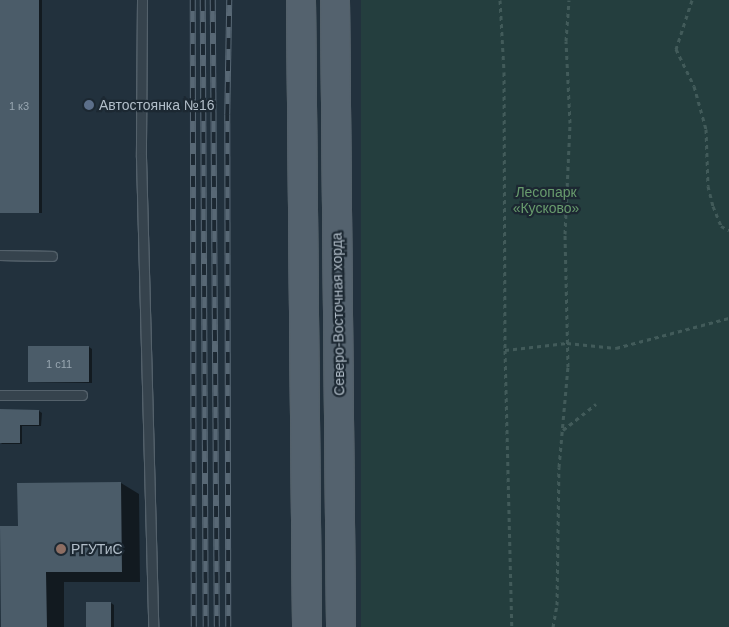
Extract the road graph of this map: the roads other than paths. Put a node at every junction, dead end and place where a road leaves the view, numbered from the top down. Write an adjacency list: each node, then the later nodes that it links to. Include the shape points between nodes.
1 (142, 0): 8 (lane, via 141,157)
2 (301, 0): 9 (main road)
3 (335, 0): 10 (main road, Северо-Восточная хорда)
4 (0, 255): 5 (lane)
5 (52, 256)
6 (0, 395): 7 (lane)
7 (82, 395)
8 (153, 627)
9 (307, 627)
10 (341, 627)

